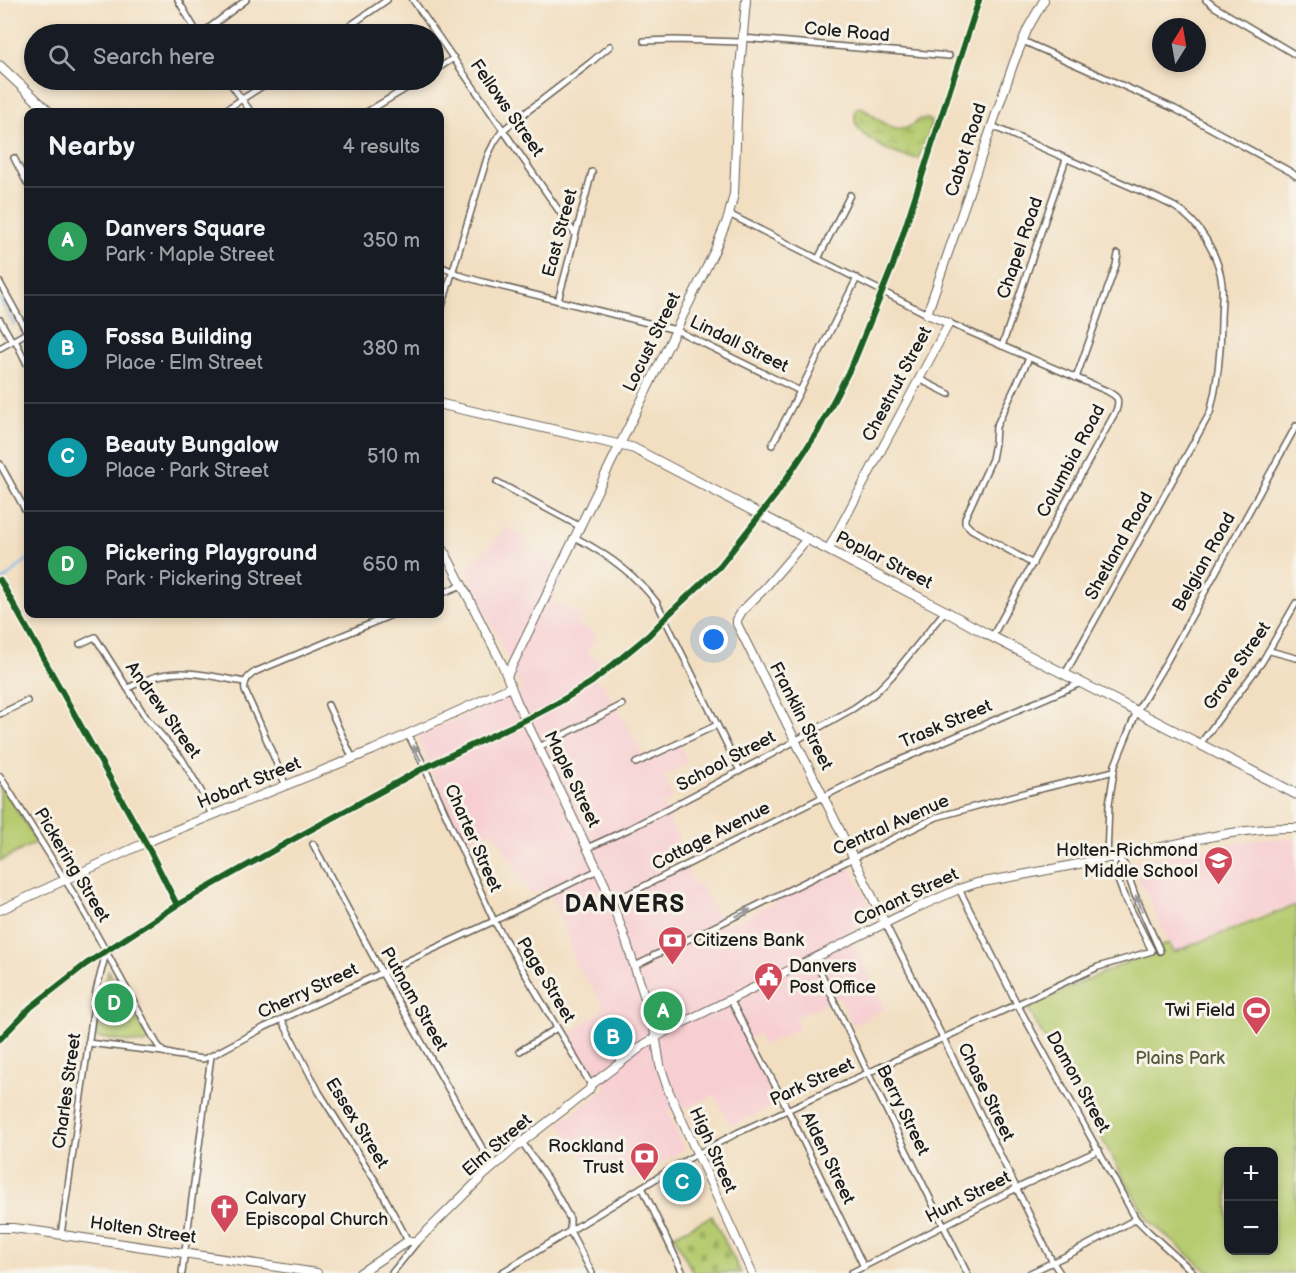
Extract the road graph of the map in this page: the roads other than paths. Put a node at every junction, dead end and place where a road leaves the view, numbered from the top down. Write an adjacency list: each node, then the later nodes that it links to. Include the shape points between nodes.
1 (178, 0): 8 (street)
2 (246, 0): 9 (street)
3 (387, 0): 10 (street)
4 (413, 0): 11 (street, Fellows Street)
5 (746, 0): 12 (main road, Locust Street)
6 (1044, 0): 14 (main road, Cabot Road)
7 (1206, 0): 18 (street)
8 (194, 24)
9 (214, 24)
10 (352, 24)
11 (430, 24)
12 (743, 40): 13 (street, Cole Road); 17 (street, Cole Road); 40 (main road, Locust Street, via 734,194)
13 (644, 41)
14 (1023, 41): 32 (main road, Cabot Road); 37 (street, via 1175,109)
15 (444, 44): 19 (street, Fellows Street)
16 (610, 46): 33 (street)
17 (949, 56)
18 (1296, 56)
19 (454, 58): 20 (street); 33 (street, Fellows Street)
20 (444, 64)
21 (0, 66): 22 (main road)
22 (24, 89)
23 (26, 90): 28 (main road)
24 (235, 90): 27 (street)
25 (256, 90): 27 (street)
26 (403, 90): 31 (street)
27 (242, 99): 29 (street); 30 (street)
28 (45, 108)
29 (228, 108)
30 (248, 108)
31 (374, 108)
32 (992, 126): 35 (street, Shetland Road); 50 (main road, Cabot Road)
33 (503, 130): 41 (street, Fellows Street); 45 (street, via 488,155)
34 (14, 158): 38 (street)
35 (1066, 159): 57 (street, Chapel Road); 87 (street, Shetland Road, via 1176,208 1210,248 1222,284 1218,374 1210,412)
36 (592, 172): 41 (street, East Street)
37 (1296, 176)
38 (24, 177)
39 (850, 195): 43 (street)
40 (729, 214): 43 (street, Chestnut Street); 54 (main road, Locust Street)
41 (575, 234): 49 (street, East Street)
42 (1118, 254): 61 (street)
43 (818, 259): 46 (street, Chestnut Street)
44 (444, 268): 45 (street, Lindall Street)
45 (453, 272): 48 (street); 49 (street, Lindall Street)
46 (857, 278): 50 (street, Chestnut Street); 63 (street, Lindall Street)
47 (0, 283): 53 (street)
48 (444, 300)
49 (558, 301): 54 (street, Lindall Street)
50 (927, 314): 52 (main road, Chestnut Street)
51 (0, 320): 56 (street)
52 (949, 323): 57 (street, Columbia Road); 62 (main road, Chestnut Street)
53 (24, 326)
54 (676, 330): 63 (street, Lindall Street); 67 (main road, Locust Street)
55 (24, 335): 56 (street)
56 (13, 341): 58 (street); 60 (street)
57 (1002, 346): 59 (street, Columbia Road)
58 (0, 348)
59 (1029, 358): 61 (street, Columbia Road); 77 (street, via 996,427 992,459 965,523)
60 (24, 359)
61 (1076, 378): 77 (street, Columbia Road, via 1115,396 1118,404)
62 (919, 379): 64 (street); 75 (main road, Chestnut Street)
63 (800, 391): 68 (street)
64 (949, 394)
65 (444, 405): 67 (main road, Poplar Street)
66 (1296, 426): 96 (street, Belgian Road)
67 (620, 445): 72 (main road, Locust Street); 74 (main road, Poplar Street, via 633,448)
68 (772, 445)
69 (0, 465): 71 (street)
70 (497, 482): 72 (street)
71 (24, 508)
72 (580, 527): 73 (main road, Locust Street)
73 (576, 538): 88 (main road, Locust Street); 98 (street, via 615,561 653,598)
74 (807, 539): 75 (main road, Poplar Street); 100 (main road, Franklin Street, via 737,620 738,629)
75 (828, 550): 81 (main road, Poplar Street)
76 (444, 551): 78 (main road, Maple Street)
77 (1033, 564): 83 (street, Columbia Road)
78 (462, 585): 79 (street); 88 (main road, Maple Street)
79 (444, 592)
80 (1296, 603): 85 (street, Grove Street)
81 (945, 611): 83 (main road, Poplar Street); 100 (street, School Street, via 874,693)
82 (384, 618): 89 (street, via 257,671)
83 (992, 637): 87 (main road, Poplar Street)
84 (80, 644): 92 (street, Andrew Street, via 95,637)
85 (1270, 651): 86 (street); 101 (street, Grove Street)
86 (1296, 658)
87 (1065, 674): 90 (main road, Poplar Street)
88 (507, 676): 91 (main road, Maple Street)
89 (245, 682): 92 (street, via 174,673); 108 (street)
90 (1082, 682): 96 (main road, Poplar Street); 110 (street, Trask Street, via 907,756)
91 (511, 687): 99 (main road, Hobart Street); 102 (main road, Maple Street)
92 (127, 688): 111 (street, Andrew Street, via 147,719 182,759)
93 (27, 701): 97 (street)
94 (328, 705): 103 (street)
95 (622, 705): 102 (street)
96 (1137, 711): 101 (main road, Poplar Street); 106 (street)
97 (0, 714)
98 (717, 725): 104 (street); 105 (street)
99 (407, 735): 103 (main road, Hobart Street); 122 (street, Charter Street, one-way to 99)
100 (796, 740): 105 (street, School Street); 110 (main road, Franklin Street)
101 (1200, 744): 109 (main road, Poplar Street)
102 (539, 747): 114 (main road, Maple Street)
103 (353, 759): 108 (main road, Hobart Street)
104 (636, 763)
105 (741, 771): 114 (street, School Street)
106 (1114, 771): 115 (street, Central Avenue, via 951,812); 116 (street, via 1109,804)
107 (0, 776): 118 (street, Pickering Street)
108 (286, 786): 111 (main road, Hobart Street)
109 (1296, 794)
110 (824, 796): 115 (main road, Franklin Street); 120 (street, Cottage Avenue)
111 (212, 816): 118 (main road, Hobart Street)
112 (1296, 828): 116 (main road, Conant Street, via 1226,834)
113 (312, 844): 128 (street, Putnam Street)
114 (587, 848): 117 (main road, Maple Street)
115 (853, 858): 123 (main road, Franklin Street); 127 (street, Central Avenue, one-way to 115)
116 (1112, 858): 119 (main road, Conant Street); 124 (street, one-way to 116, via 1124,864); 130 (street, Park Street, via 1121,887 1152,951 1098,968)
117 (598, 870): 120 (main road, Maple Street); 122 (street, Cherry Street)
118 (64, 879): 121 (main road, Hobart Street); 125 (street, Pickering Street)
119 (959, 889): 123 (main road, Conant Street); 130 (street, Damon Street)
120 (612, 902): 127 (main road, Maple Street)
121 (0, 910)
122 (494, 921): 128 (street, Cherry Street); 132 (street, Page Street)
123 (885, 923): 126 (main road, Conant Street); 134 (street, Chase Street)
124 (1160, 951)
125 (106, 952): 135 (street, Charles Street); 137 (street, Pickering Street)
126 (814, 958): 129 (main road, Conant Street); 139 (street, Berry Street)
127 (635, 966): 133 (main road, Maple Street)
128 (382, 973): 131 (street, Cherry Street); 145 (street, Putnam Street)
129 (730, 999): 133 (main road, Conant Street); 141 (street, Alden Street)
130 (1017, 1004): 134 (street, Park Street); 143 (street, Damon Street)
131 (282, 1020): 138 (street, Cherry Street); 153 (street, Essex Street, via 319,1092)
132 (557, 1028): 136 (street); 140 (street, Page Street)
133 (655, 1038): 140 (main road, Elm Street); 144 (main road, High Street, via 669,1092)
134 (943, 1038): 139 (street, Park Street); 147 (street, Chase Street)
135 (88, 1043): 137 (street); 152 (street, Charles Street)
136 (520, 1051)
137 (163, 1052): 138 (street, via 203,1059)
138 (212, 1056): 154 (street)
139 (868, 1073): 141 (street, Park Street); 149 (street, Berry Street)
140 (591, 1085): 142 (main road, Elm Street)
141 (788, 1110): 144 (street, Park Street); 156 (street, Alden Street)
142 (522, 1142): 145 (main road, Elm Street); 151 (street, via 570,1219)
143 (1099, 1150): 147 (street, Hunt Street); 148 (street, Damon Street)
144 (697, 1154): 146 (street, Park Street); 164 (main road, High Street)
145 (494, 1167): 153 (main road, Elm Street)
146 (642, 1187): 151 (street, Park Street); 163 (street)
147 (1016, 1189): 149 (street, Hunt Street); 155 (street, Chase Street)
148 (1136, 1219): 155 (street); 169 (street, Damon Street)
149 (944, 1227): 156 (street, Hunt Street); 166 (street, Berry Street)
150 (0, 1228): 152 (main road, Holten Street)
151 (570, 1231): 161 (street, Park Street); 162 (street)
152 (62, 1235): 154 (main road, Holten Street)
153 (413, 1241): 159 (main road, Elm Street); 160 (street)
154 (185, 1253): 157 (street); 158 (main road, Holten Street)
155 (1052, 1261): 167 (street); 168 (street, Chase Street)
156 (864, 1267): 165 (street, Hunt Street)
157 (182, 1273)
158 (317, 1273)
159 (360, 1273)
160 (392, 1273)
161 (501, 1273)
162 (592, 1273)
163 (683, 1273)
164 (752, 1273)
165 (851, 1273)
166 (967, 1273)
167 (1030, 1273)
168 (1060, 1273)
169 (1194, 1273)

